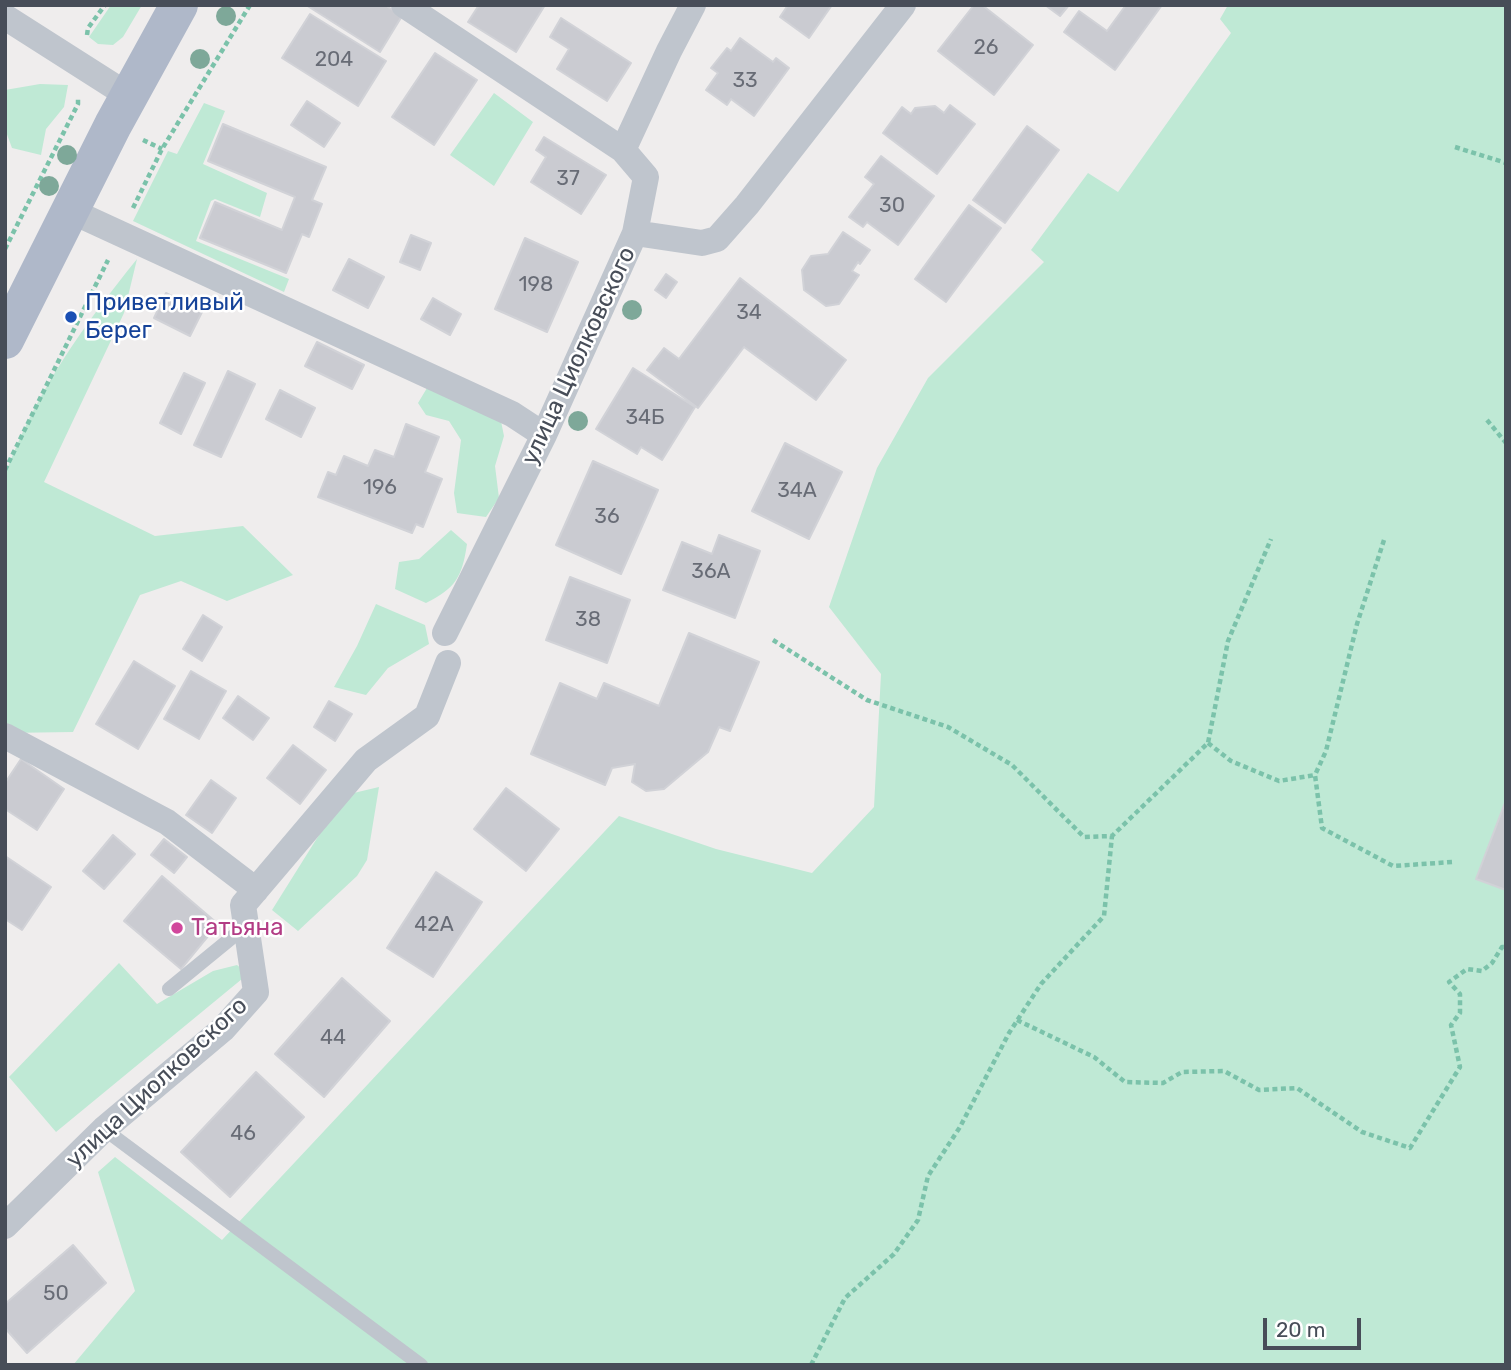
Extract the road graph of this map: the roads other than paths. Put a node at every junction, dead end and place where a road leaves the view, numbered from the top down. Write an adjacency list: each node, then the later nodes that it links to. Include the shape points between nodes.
1 (179, 5): 6 (main road)
2 (404, 5): 7 (street)
3 (694, 5): 7 (street)
4 (903, 5): 9 (street, улица Циолковского, via 717,239 702,243)
5 (5, 17): 6 (street)
6 (129, 96): 8 (main road)
7 (623, 150): 9 (street, via 646,177)
8 (71, 211): 10 (main road); 11 (street, via 512,414)
9 (635, 233): 11 (street, улица Циолковского)
10 (5, 340)
11 (544, 435): 12 (street, улица Циолковского)
12 (445, 633)
13 (448, 663): 15 (street, улица Циолковского, via 427,716 366,760)
14 (5, 736): 15 (street, via 167,822)
15 (256, 890): 16 (street, улица Циолковского, via 243,905)
16 (246, 926): 17 (lane); 18 (street, улица Циолковского, via 256,992 222,1030)
17 (169, 989)
18 (104, 1129): 19 (street, улица Циолковского); 20 (lane)
19 (5, 1226)
20 (421, 1365)

